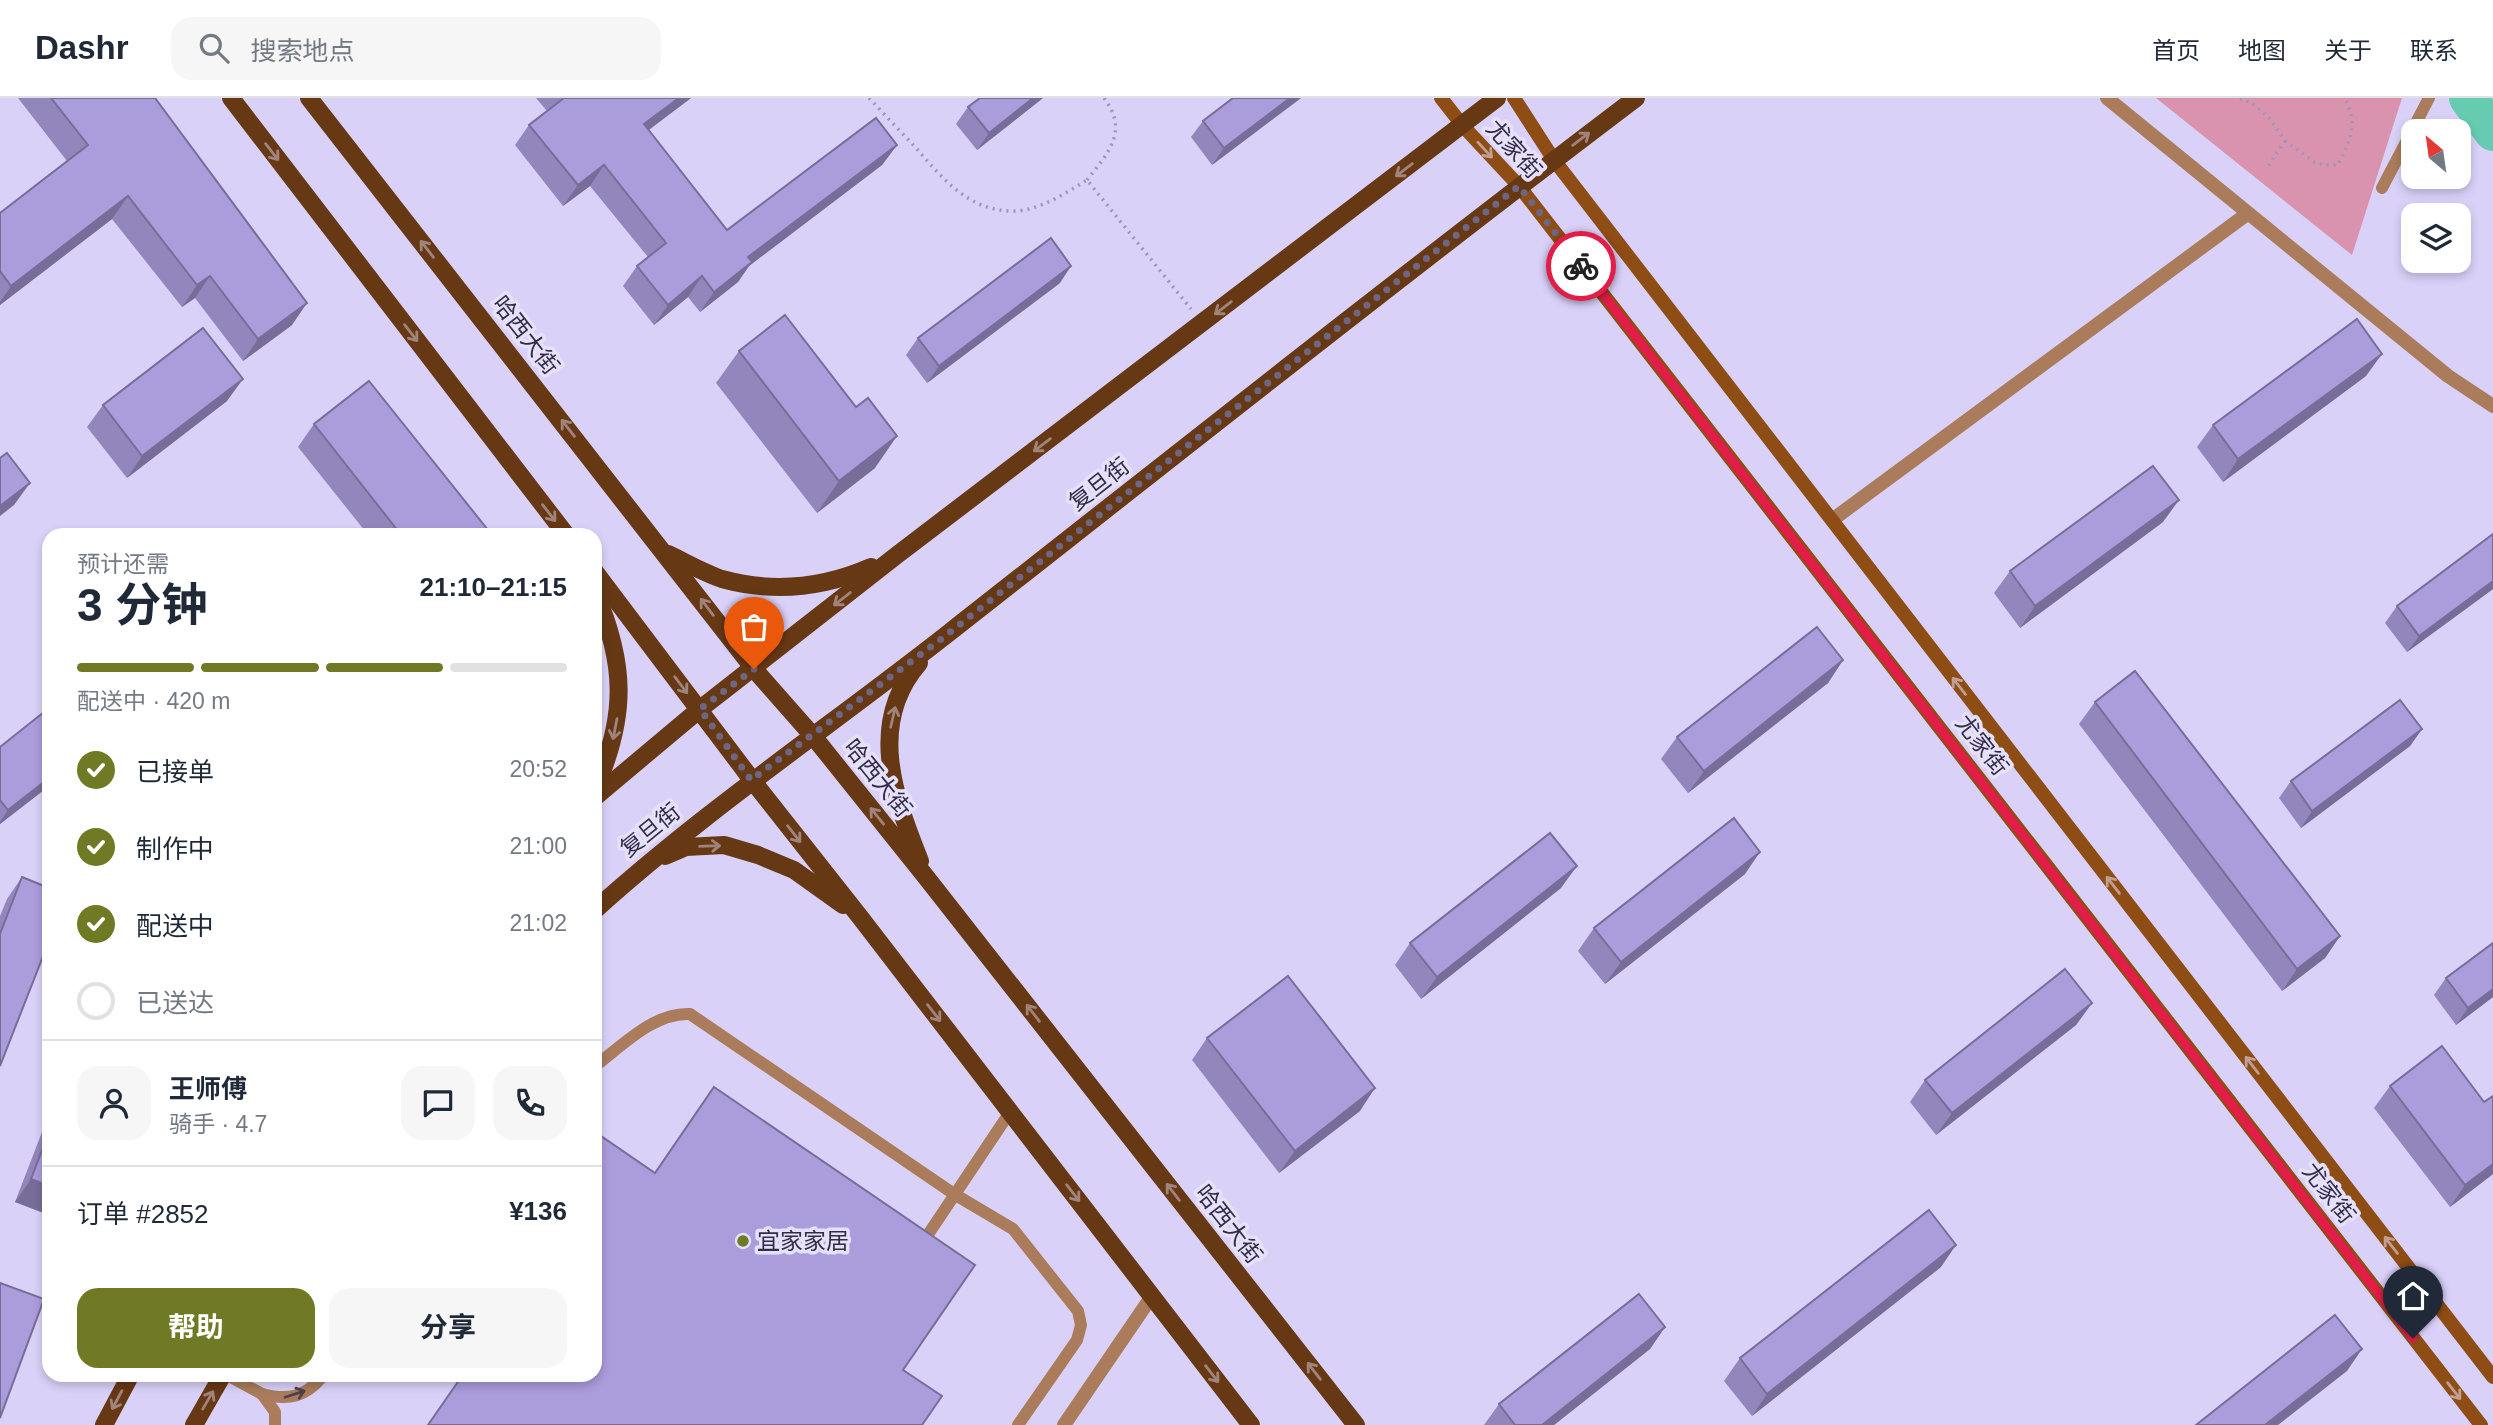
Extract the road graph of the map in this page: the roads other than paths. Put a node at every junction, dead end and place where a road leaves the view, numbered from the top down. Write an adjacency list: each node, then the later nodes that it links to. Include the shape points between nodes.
1 (231, 98): 16 (main road, one-way to 16)
2 (309, 98): 17 (main road, 哈西大街, one-way to 2)
3 (1441, 98): 9 (main road, 尤家街)
4 (1497, 98): 9 (main road)
5 (1514, 98): 10 (main road, 尤家街)
6 (1636, 98): 10 (main road, 复旦街, one-way to 6)
7 (2107, 98): 13 (street)
8 (2429, 98): 12 (lane)
9 (1463, 126): 11 (main road, 尤家街, one-way to 11); 18 (main road, one-way to 18)
10 (1553, 160): 11 (main road, 复旦街); 15 (main road, 尤家街)
11 (1519, 186): 21 (main road, 复旦街); 50 (main road, 尤家街, one-way to 50)
12 (2382, 188)
13 (2247, 214): 14 (street, via 2448,376); 15 (street)
14 (2493, 406)
15 (1832, 520): 37 (main road, 尤家街, one-way to 15)
16 (561, 528)
17 (666, 553): 18 (main road, via 720,578 767,588 805,587 849,577); 22 (main road, 哈西大街, one-way to 17)
18 (897, 555): 22 (main road, one-way to 22)
19 (602, 581): 23 (main road, one-way to 23)
20 (602, 611): 25 (main road, one-way to 25, via 615,645 620,678 616,727)
21 (936, 643): 24 (main road, 复旦街); 29 (main road, one-way to 21, via 895,796 890,729 899,692)
22 (754, 669): 23 (main road); 24 (main road, 哈西大街)
23 (700, 709): 26 (main road); 27 (main road)
24 (813, 736): 26 (main road, 复旦街); 29 (main road, 哈西大街, one-way to 24)
25 (602, 774)
26 (751, 780): 28 (main road, 复旦街); 31 (main road, one-way to 31)
27 (602, 791)
28 (645, 864): 30 (main road, 复旦街); 31 (main road, one-way to 31, via 686,847 724,845 794,870)
29 (926, 877): 49 (main road, 哈西大街, one-way to 29)
30 (602, 904)
31 (860, 917): 33 (main road, one-way to 33)
32 (602, 1061): 34 (lane, via 663,1017 690,1014)
33 (1010, 1112): 34 (lane); 36 (main road, one-way to 36)
34 (954, 1195): 35 (lane); 46 (lane, via 1013,1229 1078,1311 1077,1340)
35 (921, 1244)
36 (1152, 1296): 47 (street); 48 (main road, one-way to 48)
37 (2493, 1377)
38 (127, 1382): 43 (main road, one-way to 43)
39 (219, 1382): 44 (main road, one-way to 39)
40 (240, 1382): 42 (lane)
41 (316, 1382): 42 (lane, one-way to 41, via 290,1398)
42 (261, 1394): 45 (lane, via 275,1412)
43 (104, 1425)
44 (194, 1425)
45 (275, 1425)
46 (1018, 1425)
47 (1064, 1425)
48 (1251, 1425)
49 (1356, 1425)
50 (2481, 1425)

